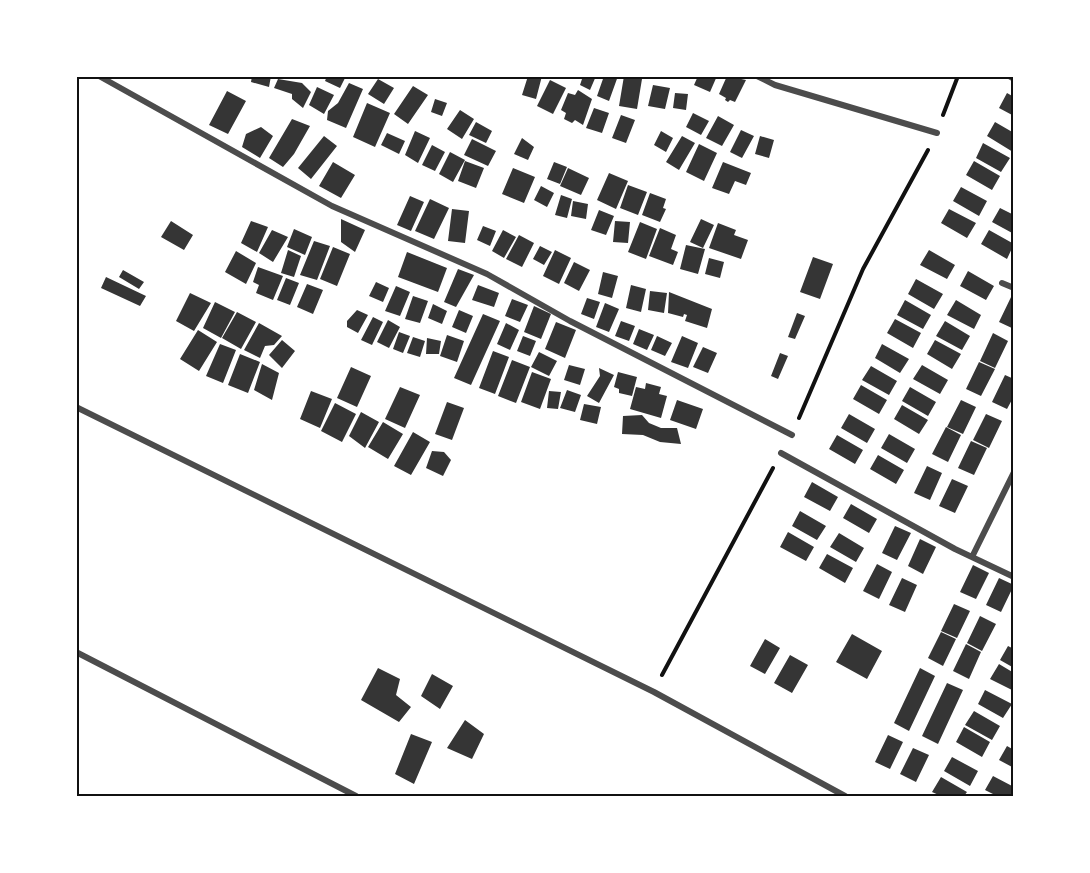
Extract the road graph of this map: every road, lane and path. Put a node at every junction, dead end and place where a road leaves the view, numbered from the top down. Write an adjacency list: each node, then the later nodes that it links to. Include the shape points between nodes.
1 (99, 76): 10 (street, via 332,206 487,274)
2 (757, 76): 6 (street, via 774,85)
3 (957, 76): 6 (path)
4 (1009, 76): 5 (street)
5 (1014, 79)
6 (937, 133): 10 (path, via 863,269)
7 (1002, 282): 8 (street)
8 (1014, 288)
9 (76, 407): 16 (street)
10 (792, 435)
11 (781, 453): 13 (street); 16 (path)
12 (1014, 472): 13 (street)
13 (972, 557): 14 (street)
14 (1014, 577)
15 (76, 652): 17 (street)
16 (654, 692): 18 (street)
17 (356, 796)
18 (845, 796)

